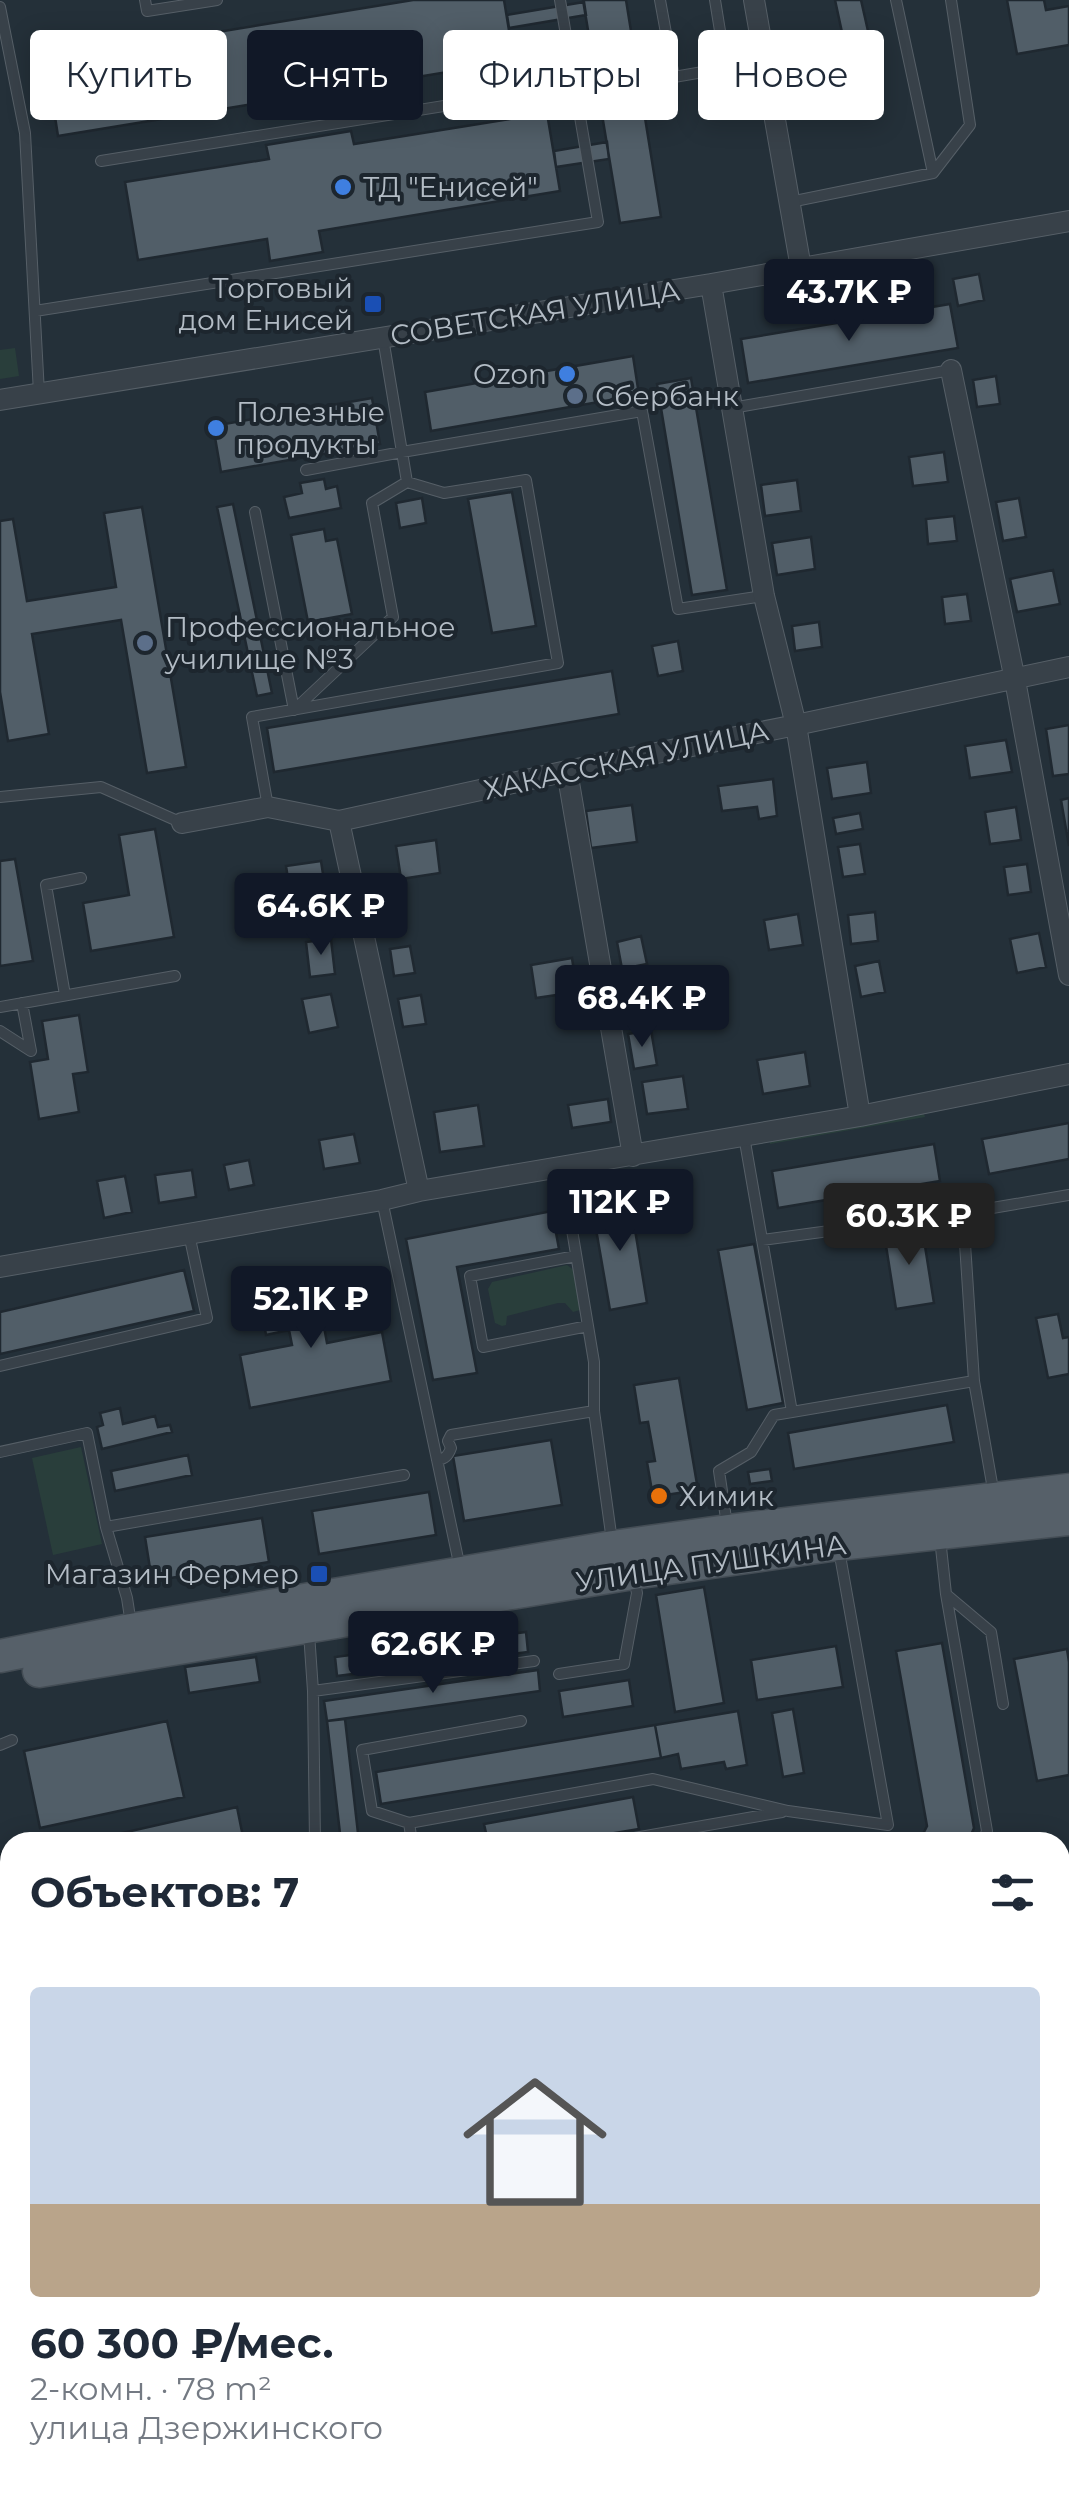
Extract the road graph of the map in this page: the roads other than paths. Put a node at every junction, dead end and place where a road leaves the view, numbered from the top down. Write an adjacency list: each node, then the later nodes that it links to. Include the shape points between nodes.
1 (146, 0): 2 (lane, via 148,11)
2 (216, 0)
3 (560, 0): 10 (lane)
4 (660, 0): 5 (lane, via 674,77 726,68)
5 (715, 0)
6 (754, 0): 15 (street)
7 (896, 0): 14 (lane)
8 (951, 0): 14 (lane, via 970,125)
9 (0, 6): 19 (lane, via 25,133)
10 (565, 30)
11 (443, 106): 13 (lane)
12 (580, 120): 19 (lane, via 598,222)
13 (102, 161)
14 (933, 173): 15 (lane)
15 (790, 202): 17 (street)
16 (1069, 221): 17 (street, СОВЕТСКАЯ УЛИЦА)
17 (801, 268): 18 (street, СОВЕТСКАЯ УЛИЦА)
18 (711, 284): 20 (street, СОВЕТСКАЯ УЛИЦА); 24 (street)
19 (34, 311): 22 (lane)
20 (383, 338): 22 (street, СОВЕТСКАЯ УЛИЦА); 25 (lane)
21 (952, 370): 24 (lane); 31 (street)
22 (39, 394): 23 (street, СОВЕТСКАЯ УЛИЦА)
23 (0, 400)
24 (731, 408): 29 (street)
25 (402, 452): 26 (lane); 27 (lane); 29 (lane, via 642,411 678,609)
26 (306, 470)
27 (408, 482): 32 (lane, via 372,503 393,617); 32 (lane, via 444,493 526,480 558,663)
28 (255, 512): 32 (lane)
29 (764, 596): 33 (street)
30 (1069, 667): 31 (street, ХАКАССКАЯ УЛИЦА)
31 (1015, 680): 33 (street, ХАКАССКАЯ УЛИЦА); 40 (street)
32 (294, 710): 36 (lane, via 252,717)
33 (796, 725): 34 (street, ХАКАССКАЯ УЛИЦА); 47 (street)
34 (567, 770): 37 (street, ХАКАССКАЯ УЛИЦА); 49 (street)
35 (0, 797): 38 (lane, via 101,787)
36 (268, 807): 37 (street, ХАКАССКАЯ УЛИЦА); 38 (street, ХАКАССКАЯ УЛИЦА)
37 (339, 820): 51 (street)
38 (182, 822)
39 (81, 878): 42 (lane, via 46,885)
40 (1069, 975)
41 (175, 976): 42 (lane)
42 (65, 995): 43 (lane)
43 (22, 1003): 44 (lane); 45 (lane, via 31,1051)
44 (0, 1007)
45 (0, 1031)
46 (1069, 1074): 47 (street)
47 (860, 1116): 48 (street)
48 (744, 1136): 49 (street); 56 (lane)
49 (633, 1156): 50 (street)
50 (560, 1169): 51 (street); 57 (lane)
51 (419, 1191): 53 (street)
52 (1069, 1195): 54 (lane)
53 (382, 1200): 55 (street); 65 (lane)
54 (963, 1213): 56 (lane); 61 (lane)
55 (188, 1234): 58 (street); 60 (lane, via 207,1318)
56 (762, 1240): 63 (lane)
57 (576, 1256): 59 (lane); 59 (lane, via 470,1276 483,1347)
58 (0, 1268)
59 (588, 1326): 62 (lane)
60 (0, 1366)
61 (974, 1381): 63 (lane); 68 (lane)
62 (594, 1411): 65 (lane, via 451,1435 449,1453); 74 (lane)
63 (792, 1412): 72 (lane, via 774,1415 751,1452 719,1472)
64 (0, 1452): 71 (lane, via 87,1434)
65 (437, 1460): 75 (lane)
66 (404, 1475): 71 (lane)
67 (1069, 1490): 68 (main road, УЛИЦА ПУШКИНА)
68 (995, 1500): 70 (main road, УЛИЦА ПУШКИНА)
69 (1069, 1519): 70 (main road, УЛИЦА ПУШКИНА)
70 (938, 1521): 72 (main road, УЛИЦА ПУШКИНА); 73 (main road, УЛИЦА ПУШКИНА); 76 (lane)
71 (106, 1526): 78 (lane)
72 (728, 1531): 74 (main road, УЛИЦА ПУШКИНА)
73 (838, 1544): 74 (main road, УЛИЦА ПУШКИНА); 88 (lane, via 888,1824)
74 (623, 1560): 75 (main road, УЛИЦА ПУШКИНА); 77 (main road, УЛИЦА ПУШКИНА); 81 (lane, via 637,1593 624,1664)
75 (461, 1574): 78 (main road, УЛИЦА ПУШКИНА)
76 (946, 1594): 84 (lane, via 990,1632); 93 (lane)
77 (309, 1627): 82 (main road, УЛИЦА ПУШКИНА); 83 (lane)
78 (132, 1630): 79 (main road, УЛИЦА ПУШКИНА)
79 (0, 1656)
80 (534, 1660): 83 (lane)
81 (559, 1674)
82 (0, 1678)
83 (314, 1691): 90 (lane)
84 (1003, 1704)
85 (522, 1722): 89 (lane, via 362,1750 372,1811)
86 (12, 1740): 87 (lane)
87 (0, 1746)
88 (788, 1810): 89 (lane, via 652,1779); 92 (lane)
89 (409, 1823): 91 (lane)
90 (314, 1832)
91 (410, 1832)
92 (667, 1832)
93 (987, 1832)

